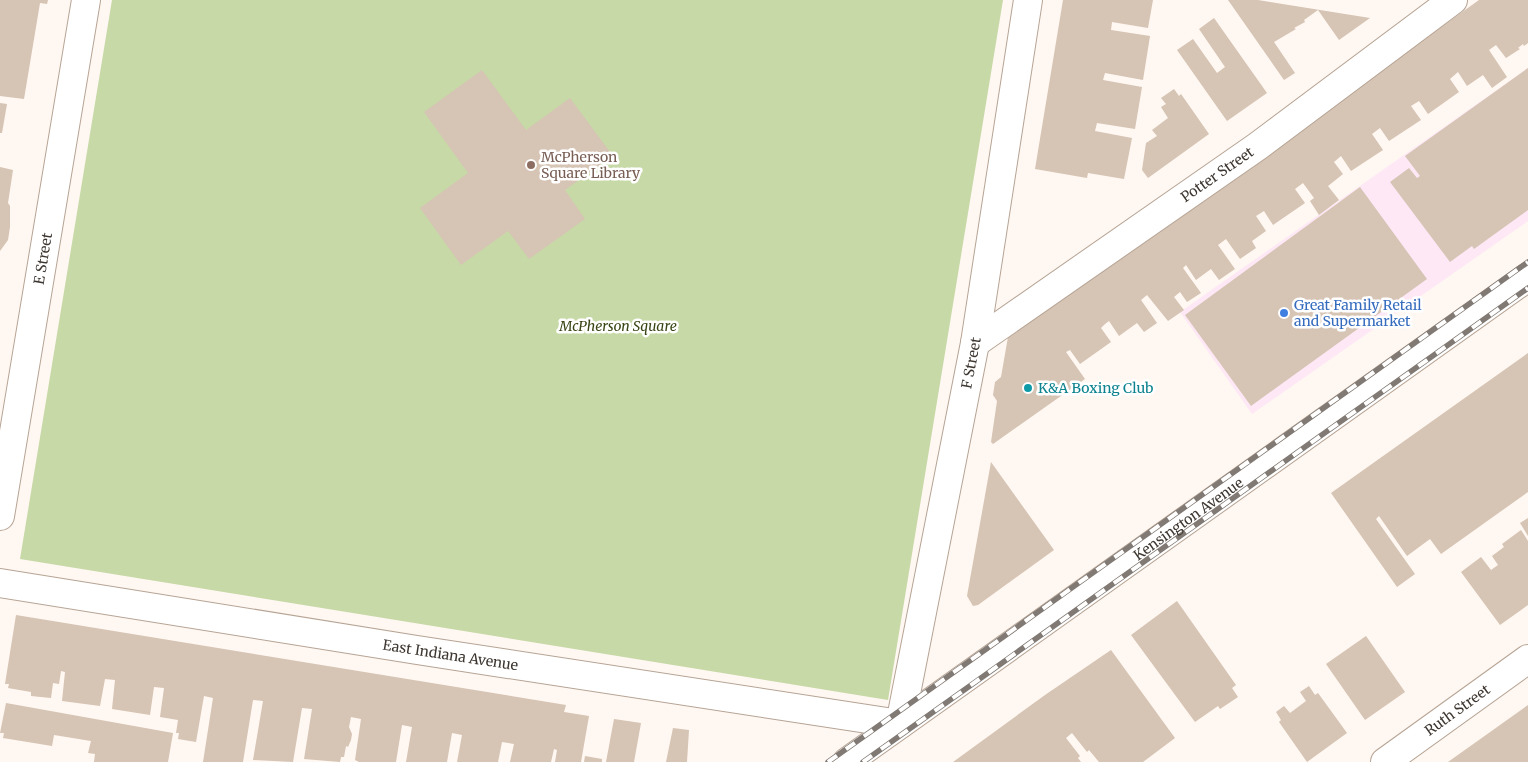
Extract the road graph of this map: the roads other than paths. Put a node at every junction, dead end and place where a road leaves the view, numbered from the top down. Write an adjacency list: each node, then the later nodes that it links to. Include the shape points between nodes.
1 (86, 0): 6 (street, E Street)
2 (1028, 0): 5 (street, F Street)
3 (1453, 0): 5 (street, Potter Street, via 1258,146)
4 (1528, 277): 9 (street, Kensington Avenue)
5 (976, 343): 9 (street, F Street)
6 (0, 516)
7 (0, 583): 9 (street, East Indiana Avenue)
8 (1528, 659): 11 (street, Ruth Street)
9 (900, 724): 10 (street, Kensington Avenue)
10 (847, 762)
11 (1385, 762)

